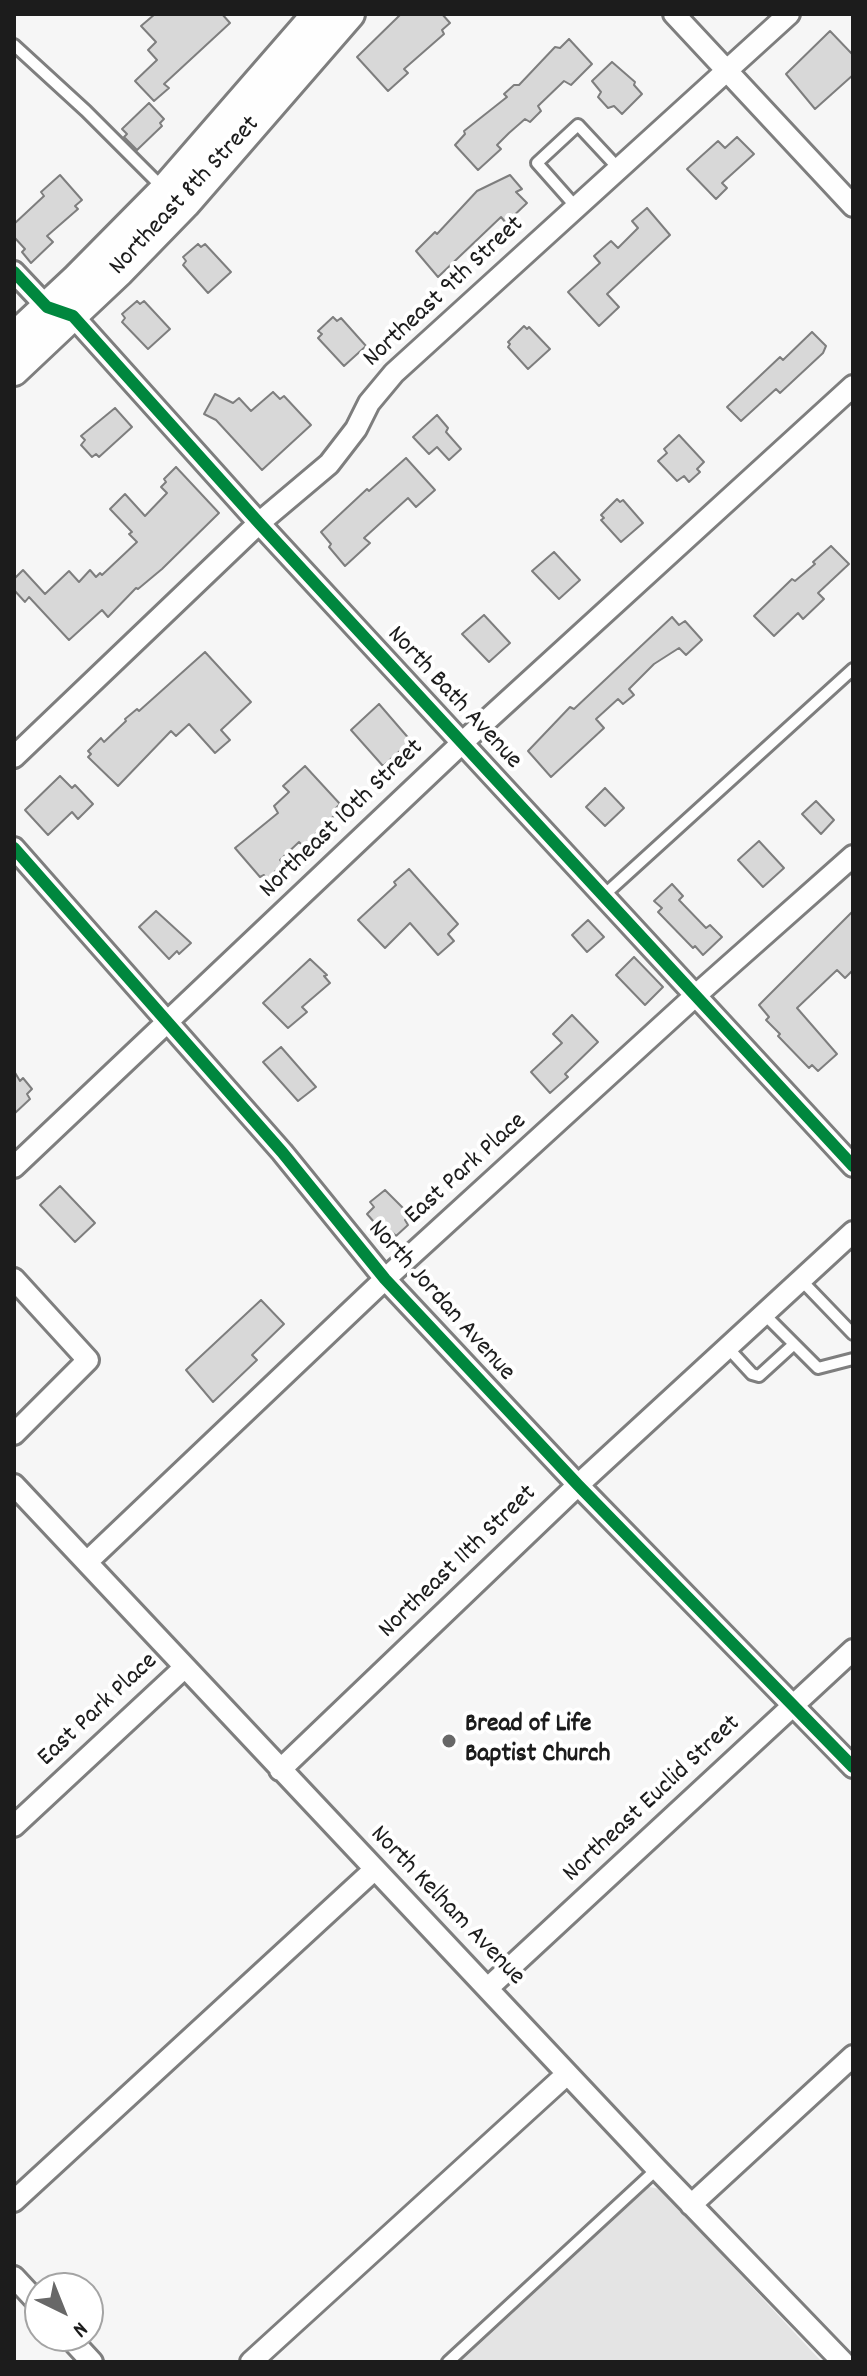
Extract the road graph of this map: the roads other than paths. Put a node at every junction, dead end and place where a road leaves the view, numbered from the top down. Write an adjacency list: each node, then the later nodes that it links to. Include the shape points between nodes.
1 (317, 14): 8 (main road, Northeast 8th Street)
2 (350, 14): 12 (main road, Northeast 8th Street, via 185,204)
3 (674, 14): 6 (street)
4 (789, 14): 6 (street, Northeast 9th Street)
5 (14, 45): 8 (lane)
6 (728, 71): 7 (street, Northeast 9th Street); 9 (street)
7 (619, 169): 10 (street, Northeast 9th Street); 10 (lane, via 578,125 537,163)
8 (164, 190): 12 (main road, Northeast 8th Street)
9 (853, 206)
10 (576, 207): 16 (street, Northeast 9th Street, via 394,373 329,464)
11 (14, 272): 12 (street, North Bath Avenue)
12 (60, 311): 13 (main road, Northeast 8th Street); 14 (main road, Northeast 8th Street); 16 (street, North Bath Avenue)
13 (14, 337)
14 (14, 371)
15 (853, 386): 18 (street, Northeast 10th Street)
16 (259, 523): 18 (street, North Bath Avenue); 19 (street, Northeast 9th Street)
17 (853, 669): 22 (lane)
18 (463, 742): 22 (street, North Bath Avenue); 24 (street, Northeast 10th Street)
19 (14, 757)
20 (14, 848): 24 (street, North Jordan Avenue)
21 (853, 856): 23 (street, East Park Place)
22 (603, 896): 23 (street, North Bath Avenue)
23 (695, 996): 25 (street, North Bath Avenue); 29 (street, East Park Place)
24 (168, 1023): 26 (street, Northeast 10th Street); 29 (street, North Jordan Avenue)
25 (853, 1166)
26 (14, 1167)
27 (853, 1232): 30 (street, Northeast 11th Street)
28 (14, 1279): 36 (street, via 88,1360)
29 (385, 1279): 38 (street, North Jordan Avenue); 39 (street, East Park Place)
30 (801, 1280): 31 (street, Northeast 11th Street); 32 (lane)
31 (764, 1314): 33 (lane); 34 (street, Northeast 11th Street)
32 (853, 1334)
33 (793, 1345): 34 (lane, via 759,1376); 35 (lane, via 818,1368)
34 (728, 1348): 38 (street, Northeast 11th Street)
35 (853, 1359)
36 (14, 1434)
37 (14, 1485): 39 (street, North Kelham Avenue)
38 (578, 1485): 42 (street, North Jordan Avenue); 44 (street, Northeast 11th Street)
39 (87, 1562): 41 (street, North Kelham Avenue)
40 (853, 1650): 42 (street, Northeast Euclid Street)
41 (185, 1667): 44 (street, North Kelham Avenue); 45 (street, East Park Place)
42 (795, 1704): 43 (street, North Jordan Avenue); 47 (street, Northeast Euclid Street)
43 (853, 1767)
44 (280, 1770): 46 (street, North Kelham Avenue)
45 (14, 1826)
46 (375, 1869): 47 (street, North Kelham Avenue); 51 (street)
47 (488, 1988): 49 (street, North Kelham Avenue)
48 (853, 2056): 52 (street)
49 (567, 2074): 50 (street, North Kelham Avenue); 53 (street)
50 (657, 2169): 52 (street, North Kelham Avenue); 54 (lane)
51 (14, 2201)
52 (691, 2205): 55 (street, North Kelham Avenue)
53 (251, 2362)
54 (448, 2362)
55 (843, 2362)

